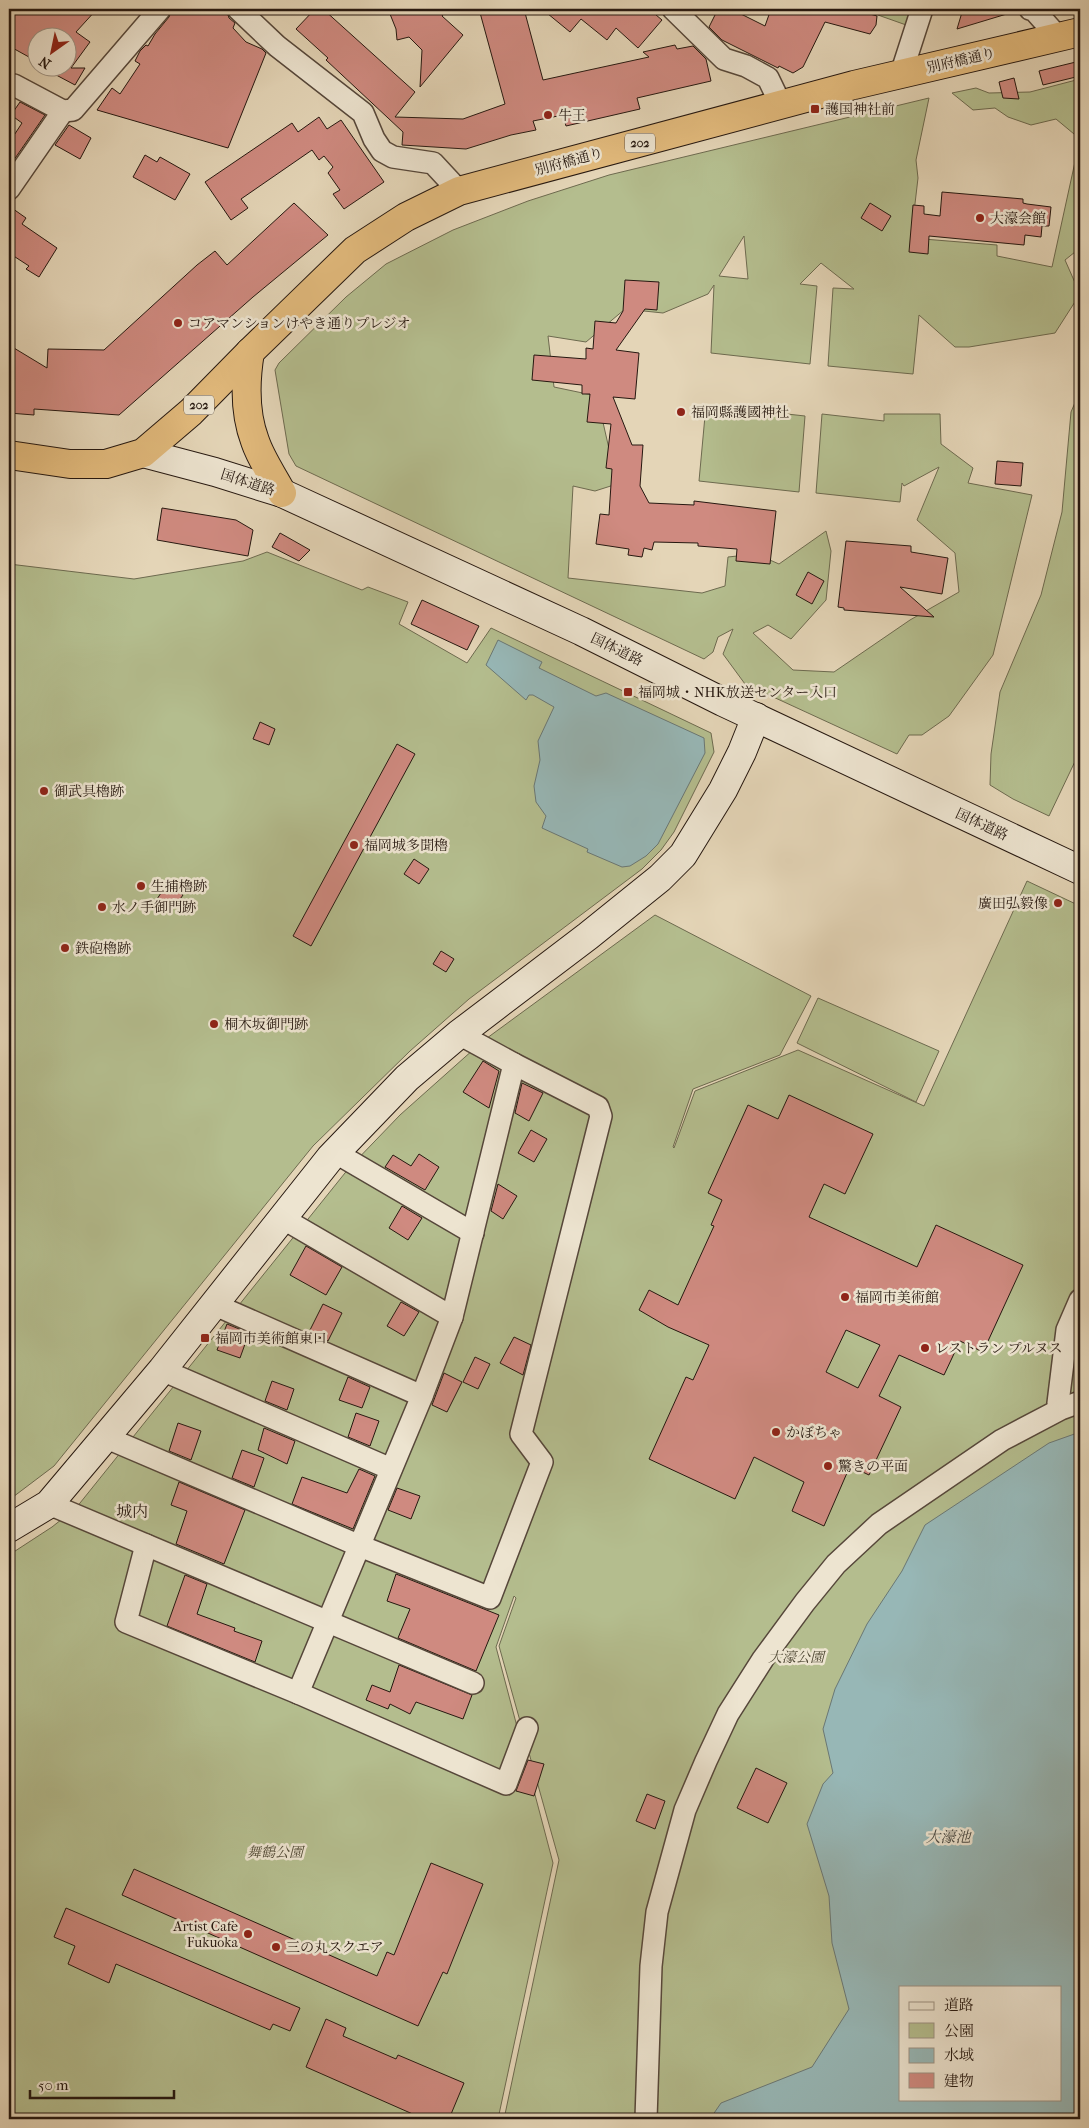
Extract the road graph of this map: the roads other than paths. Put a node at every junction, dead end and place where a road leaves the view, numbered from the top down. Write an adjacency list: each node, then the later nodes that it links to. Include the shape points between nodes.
1 (160, 9): 10 (street, via 73,110)
2 (238, 9): 12 (street, via 277,46 363,112 382,151 393,157 433,163)
3 (673, 9): 9 (street, via 724,59 768,78)
4 (922, 9): 7 (street)
5 (1030, 9): 6 (street)
6 (1069, 35): 7 (highway, 別府橋通り / 202)
7 (901, 74): 9 (highway, 別府橋通り / 202)
8 (9, 88): 10 (street, via 14,85)
9 (781, 105): 12 (highway, 別府橋通り / 202)
10 (63, 111): 11 (street)
11 (9, 189)
12 (459, 191): 13 (highway, 別府橋通り / 202, via 406,217 355,250)
13 (250, 352): 14 (highway, 別府橋通り / 202, via 191,412); 16 (highway, via 245,378 248,414 255,441)
14 (143, 453): 15 (highway, 202, via 106,464 70,464); 16 (street, 国体道路)
15 (9, 455)
16 (282, 493): 17 (street, 国体道路, via 581,631)
17 (756, 717): 18 (street, 国体道路); 19 (street, via 723,790 683,854 660,878 588,936)
18 (1080, 870)
19 (459, 1034): 20 (street); 21 (street, via 407,1078)
20 (514, 1064): 23 (street); 36 (street, via 598,1107 601,1116 521,1434 542,1462 490,1598)
21 (336, 1153): 22 (street); 23 (street)
22 (282, 1218): 25 (street); 26 (street)
23 (473, 1233): 26 (street)
24 (1080, 1300): 30 (street, via 1068,1330)
25 (213, 1304): 27 (street); 28 (street)
26 (452, 1317): 28 (street)
27 (162, 1370): 31 (street); 32 (street)
28 (422, 1396): 32 (street)
29 (1080, 1402): 41 (street, via 1061,1408 1002,1440 879,1524 836,1564 805,1602 728,1714 685,1810 657,1912 651,1966)
30 (1058, 1403)
31 (106, 1438): 33 (street); 36 (street)
32 (391, 1469): 36 (street)
33 (49, 1504): 34 (street); 35 (street)
34 (9, 1528)
35 (146, 1545): 37 (street); 39 (street, via 126,1622)
36 (360, 1546): 37 (street)
37 (328, 1621): 38 (street); 39 (street)
38 (473, 1683)
39 (298, 1693): 40 (street, via 506,1784)
40 (527, 1728)
41 (646, 2119)

